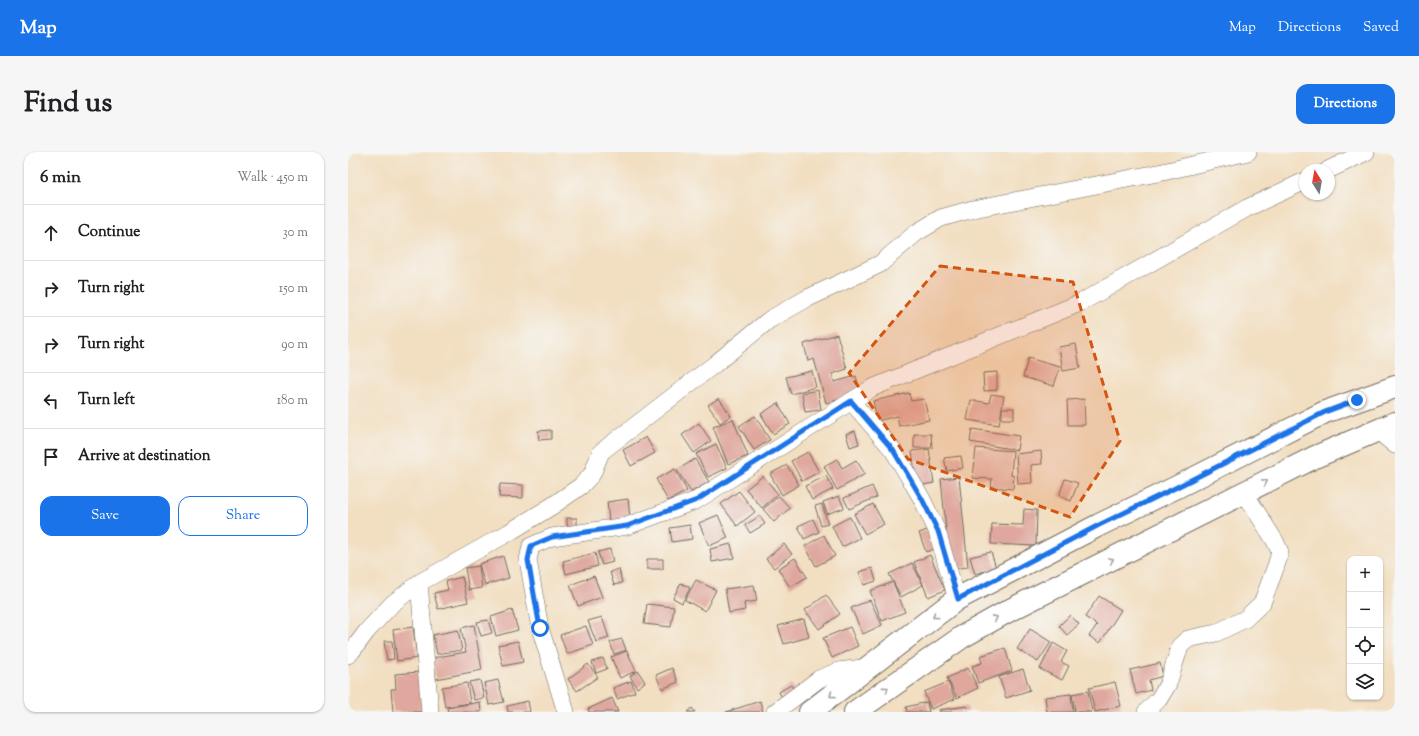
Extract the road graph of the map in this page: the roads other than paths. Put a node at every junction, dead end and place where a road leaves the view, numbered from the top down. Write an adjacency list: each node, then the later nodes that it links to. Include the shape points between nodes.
1 (1248, 152): 10 (street, via 1163,172 973,209 941,218 916,233 880,264 806,299 769,320 601,452 592,474 581,486 552,506)
2 (1366, 152): 3 (street)
3 (1335, 167)
4 (1299, 184): 6 (street, via 1247,208 1080,303 872,388)
5 (1395, 387): 11 (street, via 1325,412)
6 (851, 401): 11 (street, via 893,450 922,499 938,531); 15 (street, via 697,500 627,526 552,537 531,546 528,560 540,628)
7 (1386, 427): 8 (street); 9 (street, one-way to 7, via 1315,457)
8 (1395, 445)
9 (1244, 492): 18 (street, one-way to 9, via 969,633); 19 (street, via 1276,541 1280,552 1262,603 1245,619 1216,633 1188,639 1180,646 1168,684 1159,699)
10 (419, 583): 12 (street, via 392,604); 14 (street)
11 (958, 599): 13 (street, one-way to 13)
12 (348, 655)
13 (870, 667): 16 (street, via 839,671 819,679); 17 (street, one-way to 17)
14 (430, 712)
15 (566, 712)
16 (775, 712)
17 (810, 712)
18 (855, 712)
19 (1146, 712)

